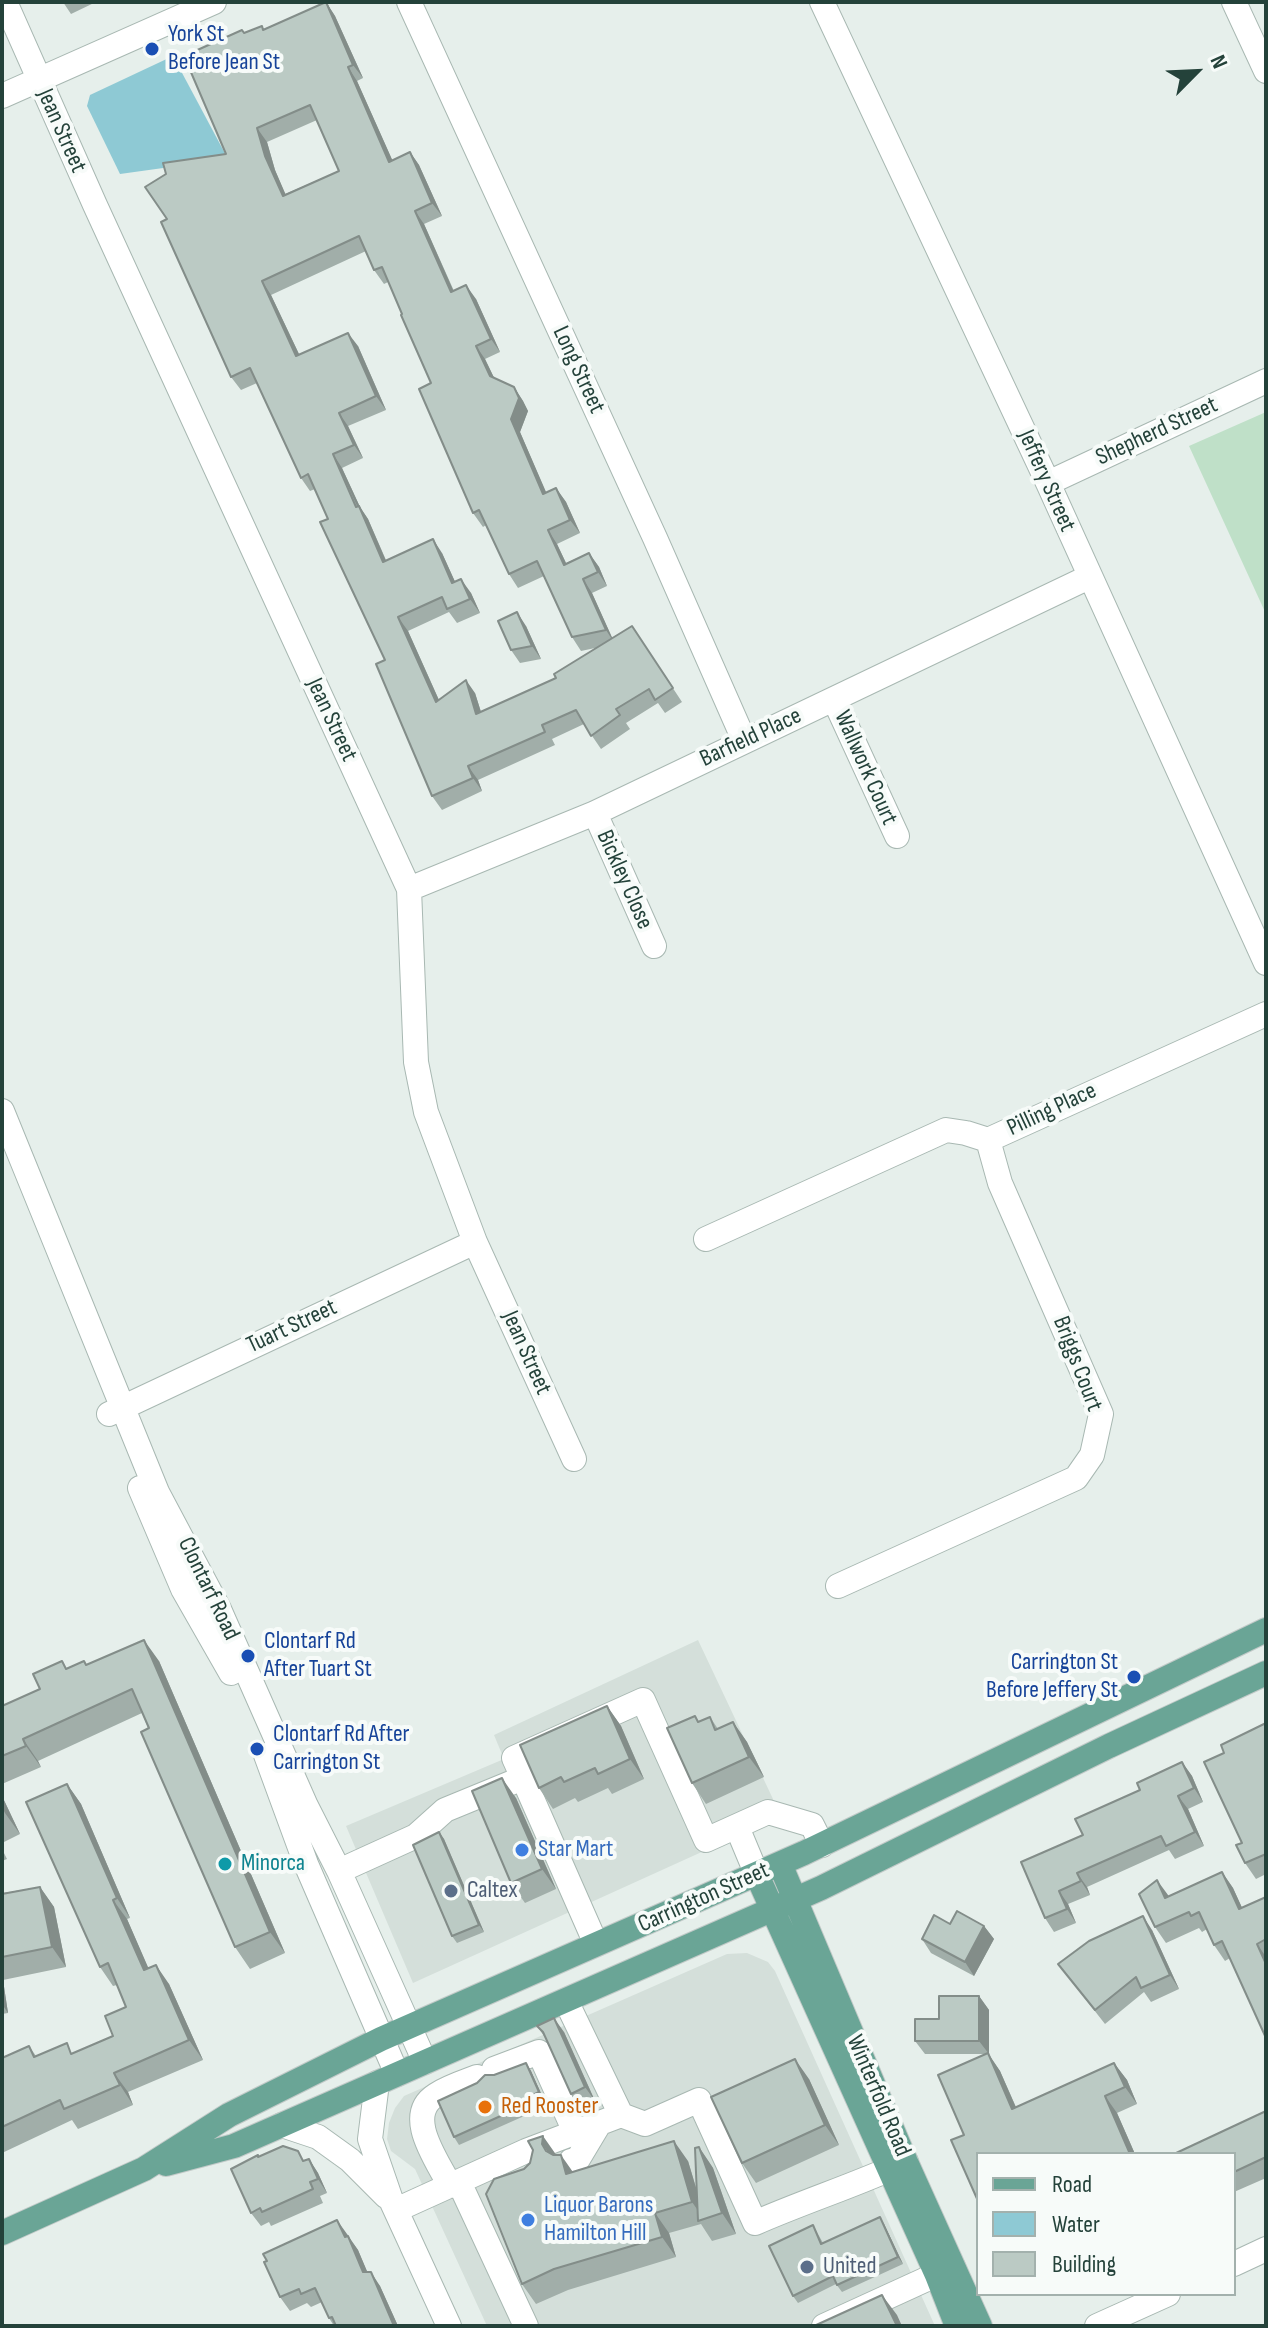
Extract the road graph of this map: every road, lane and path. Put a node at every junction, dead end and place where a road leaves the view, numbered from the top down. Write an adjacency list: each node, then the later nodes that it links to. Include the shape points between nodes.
1 (5, 2): 7 (street, Jean Street)
2 (214, 2): 7 (street)
3 (409, 2): 13 (street, Long Street)
4 (822, 2): 10 (street, Jeffery Street)
5 (1234, 2): 6 (street)
6 (1266, 71)
7 (39, 81): 8 (street); 16 (street, Jean Street)
8 (2, 96)
9 (1266, 381): 10 (street, Shepherd Street)
10 (1048, 483): 11 (street, Jeffery Street)
11 (1089, 577): 12 (street, Barfield Place); 18 (street, Jeffery Street)
12 (834, 699): 13 (street, Barfield Place); 15 (street, Wallwork Court)
13 (744, 740): 14 (street, Barfield Place)
14 (595, 813): 16 (street, Barfield Place); 17 (street, Bickley Close)
15 (897, 836)
16 (409, 889): 24 (street, Jean Street, via 419,1087)
17 (654, 946)
18 (1266, 963)
19 (1266, 1014): 21 (street, Pilling Place)
20 (2, 1111): 25 (street, Clontarf Road, via 63,1256)
21 (988, 1140): 23 (street, Pilling Place, via 946,1130); 27 (street, Briggs Court, via 1000,1183 1101,1414 1092,1455 1076,1478)
22 (2, 1145): 25 (street, Clontarf Road)
23 (706, 1239)
24 (475, 1242): 25 (street, Tuart Street); 26 (street, Jean Street)
25 (115, 1411): 34 (street, Clontarf Road, via 219,1609); 41 (street, Clontarf Road, via 167,1555 243,1698)
26 (574, 1459)
27 (838, 1586)
28 (1266, 1630): 32 (main road, Carrington Street)
29 (1266, 1673): 36 (main road, Carrington Street)
30 (523, 1778): 31 (street, via 514,1758 643,1700 706,1840); 34 (street, via 445,1810 416,1836); 38 (street)
31 (737, 1827): 32 (street, via 768,1812 812,1825); 35 (street)
32 (822, 1845): 33 (main road, Carrington Street)
33 (780, 1864): 35 (main road, Carrington Street); 36 (main road, Winterfold Road)
34 (339, 1871): 40 (street, Clontarf Road)
35 (757, 1875): 37 (main road, Winterfold Road); 38 (main road, Carrington Street)
36 (797, 1899): 37 (main road, Carrington Street); 49 (main road, Winterfold Road)
37 (772, 1911): 39 (main road, Carrington Street); 49 (main road, Winterfold Road)
38 (596, 1944): 40 (main road, Carrington Street)
39 (566, 2001): 42 (main road, Carrington Street); 44 (street)
40 (410, 2027): 41 (main road, Carrington Street); 42 (street, Clontarf Road)
41 (381, 2039): 43 (street, Clontarf Road); 50 (main road, Carrington Street, via 229,2115)
42 (425, 2062): 43 (main road, Carrington Street)
43 (387, 2078): 45 (main road, Carrington Street); 53 (street, via 370,2139)
44 (610, 2119): 46 (street); 47 (street); 49 (street, via 645,2124 699,2100 755,2223)
45 (282, 2125): 50 (main road, Carrington Street, via 234,2146); 53 (street, via 318,2137 350,2160)
46 (575, 2132): 48 (street); 52 (street, via 539,2052 486,2073 435,2095 423,2113 423,2131)
47 (571, 2161)
48 (493, 2166): 51 (street, via 519,2177); 52 (street)
49 (897, 2166): 57 (main road, Winterfold Road)
50 (144, 2169): 54 (main road, Carrington Street)
51 (533, 2173)
52 (454, 2184): 53 (street); 60 (street)
53 (393, 2205): 59 (street)
54 (2, 2233)
55 (1266, 2249): 56 (street)
56 (1236, 2263)
57 (945, 2271): 61 (street); 62 (main road, Winterfold Road); 63 (main road, Winterfold Road)
58 (1164, 2296): 64 (street)
59 (449, 2326)
60 (526, 2326)
61 (824, 2326)
62 (957, 2326)
63 (980, 2326)
64 (1097, 2326)

